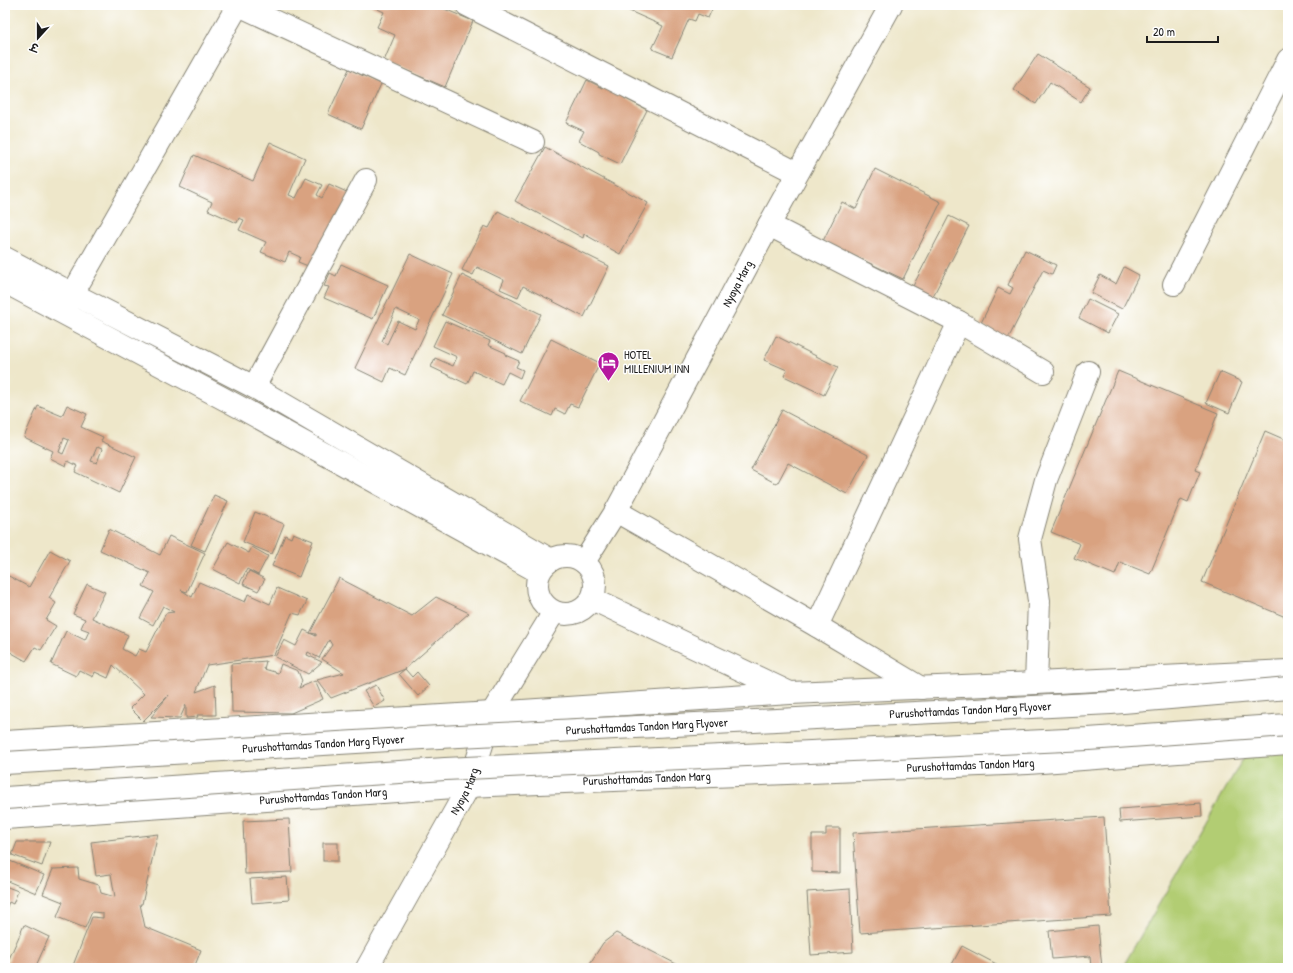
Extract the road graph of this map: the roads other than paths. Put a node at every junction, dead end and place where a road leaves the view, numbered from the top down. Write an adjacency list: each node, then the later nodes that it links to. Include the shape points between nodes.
1 (238, 5): 5 (street); 12 (street)
2 (467, 5): 6 (street)
3 (891, 5): 6 (street, Nyaya Marg)
4 (1288, 60): 11 (street)
5 (533, 142)
6 (798, 173): 8 (street, Nyaya Marg)
7 (366, 180): 16 (street)
8 (769, 225): 13 (street); 17 (street, Nyaya Marg)
9 (5, 258): 12 (street)
10 (5, 282): 12 (street)
11 (1174, 284)
12 (68, 303): 16 (street); 19 (street, via 243,408)
13 (959, 322): 14 (street); 22 (street)
14 (1043, 372)
15 (1088, 372): 24 (street, via 1046,480 1030,539 1039,601)
16 (254, 387): 19 (street)
17 (616, 511): 18 (street, Nyaya Marg); 22 (street)
18 (584, 562): 19 (street, via 568,556 559,556); 20 (street, via 590,567 596,583)
19 (545, 566): 21 (street, via 536,582 537,591 540,600)
20 (592, 599): 21 (street, via 576,613 569,615); 27 (street)
21 (554, 612): 28 (street, Nyaya Marg)
22 (817, 626): 25 (street)
23 (1288, 671): 24 (street)
24 (1036, 683): 25 (street)
25 (921, 688): 27 (street)
26 (1288, 688): 32 (street, Purushottamdas Tandon Marg Flyover, bridge, via 1111,703 431,737)
27 (790, 693): 28 (street)
28 (492, 713): 30 (street); 33 (street, Nyaya Marg)
29 (1288, 725): 34 (street, bridge, via 1088,739 445,769)
30 (5, 742)
31 (1288, 744): 33 (street, Purushottamdas Tandon Marg, via 1028,762)
32 (5, 764)
33 (469, 786): 35 (street, Purushottamdas Tandon Marg); 36 (street, Nyaya Marg)
34 (5, 798)
35 (5, 818)
36 (367, 968)

